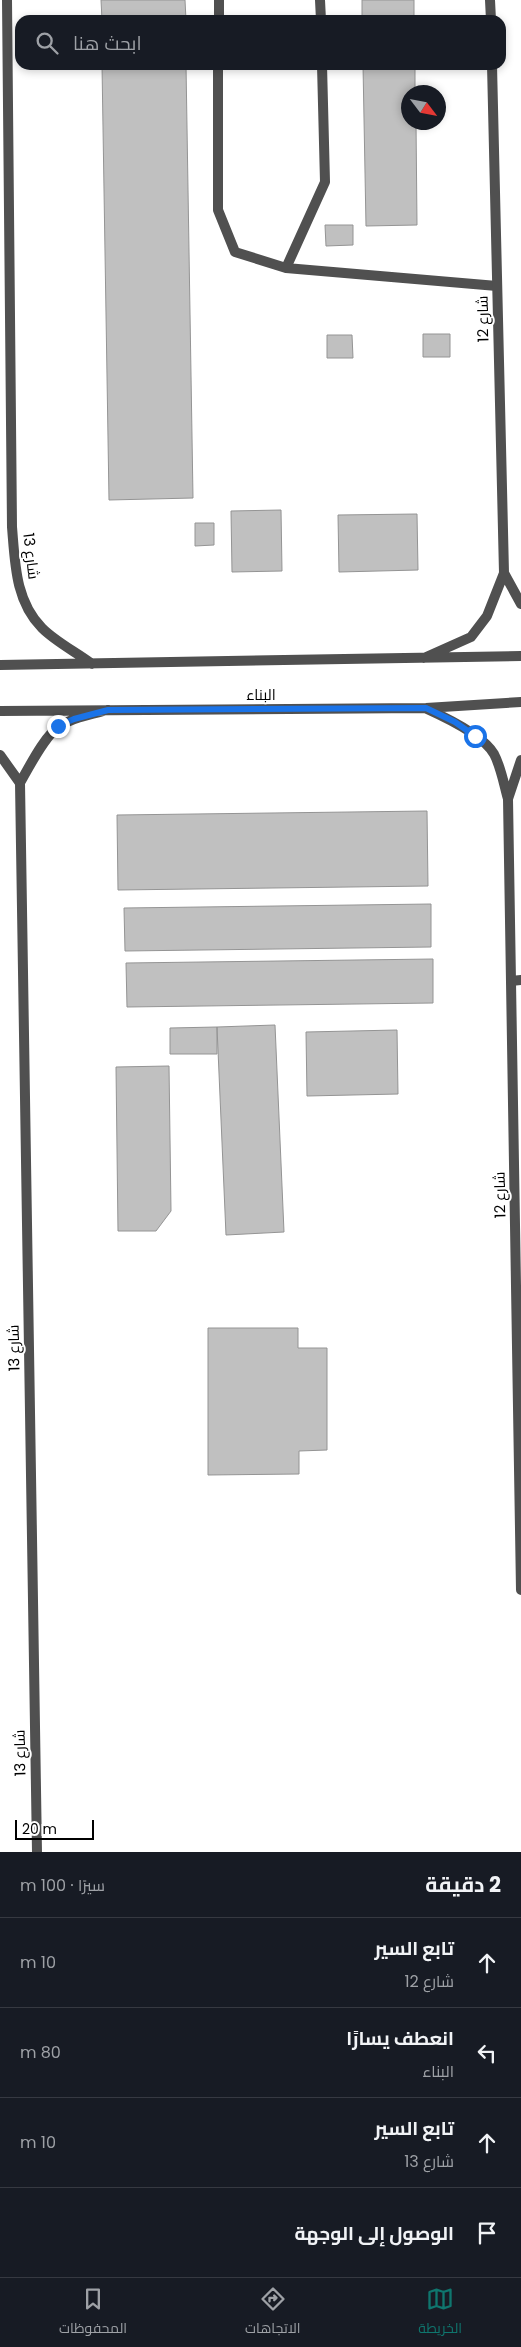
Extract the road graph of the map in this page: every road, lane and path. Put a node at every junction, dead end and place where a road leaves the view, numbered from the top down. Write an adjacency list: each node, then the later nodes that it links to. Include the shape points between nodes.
1 (7, 0): 17 (street, شارع 13, via 12,527 17,581 27,607 42,628)
2 (219, 0): 5 (street)
3 (320, 0): 6 (street)
4 (490, 0): 7 (street)
5 (219, 15)
6 (321, 15)
7 (491, 15)
8 (218, 70): 11 (street, via 218,210 236,252)
9 (322, 70): 11 (street, via 324,182)
10 (492, 70): 12 (street, شارع 12)
11 (286, 268): 12 (street)
12 (497, 286): 13 (street, شارع 12)
13 (504, 573): 14 (street, شارع 12); 16 (street, شارع 12, via 486,616 471,637)
14 (521, 604)
15 (521, 656): 16 (street)
16 (424, 658): 17 (street)
17 (92, 664): 18 (street)
18 (0, 665)
19 (521, 702): 20 (street, البناء)
20 (426, 708): 21 (street, البناء); 26 (street, شارع 12, via 455,722 494,754)
21 (108, 710): 22 (street, البناء); 25 (street, via 58,726)
22 (0, 711)
23 (0, 755): 25 (street)
24 (521, 760): 26 (street, شارع 12)
25 (20, 783): 30 (street, شارع 13)
26 (508, 799): 27 (street, شارع 12)
27 (516, 980): 28 (street, شارع 12)
28 (518, 1182): 29 (street, شارع 12)
29 (521, 1590)
30 (37, 1852)

